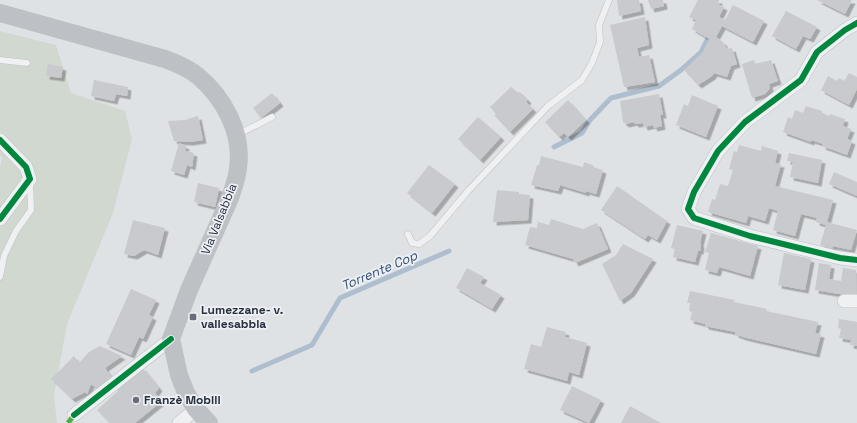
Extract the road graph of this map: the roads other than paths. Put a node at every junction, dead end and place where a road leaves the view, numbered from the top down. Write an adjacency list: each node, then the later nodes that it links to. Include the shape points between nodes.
1 (609, 0): 11 (lane, via 598,25 600,42 582,80 548,106 468,190 430,236 419,244 412,243)
2 (0, 13): 7 (main road, Via Valsabbia, via 182,66 197,75 220,98)
3 (857, 23): 12 (street, via 817,52 800,80 745,122 718,151 694,192 688,209 694,218 750,236)
4 (0, 60): 5 (lane)
5 (27, 63)
6 (272, 117): 7 (lane)
7 (236, 136): 16 (main road, Via Valsabbia, via 239,151 238,168 230,198 189,290)
8 (0, 140): 9 (street, via 26,167)
9 (30, 179): 10 (street); 13 (lane, via 31,210 16,231 4,256)
10 (0, 219)
11 (408, 234)
12 (857, 260)
13 (0, 277)
14 (844, 301): 15 (street)
15 (857, 301)
16 (171, 339): 17 (main road, via 179,375); 18 (street)
17 (196, 409): 19 (street); 20 (main road)
18 (74, 415)
19 (179, 423)
20 (209, 423)

